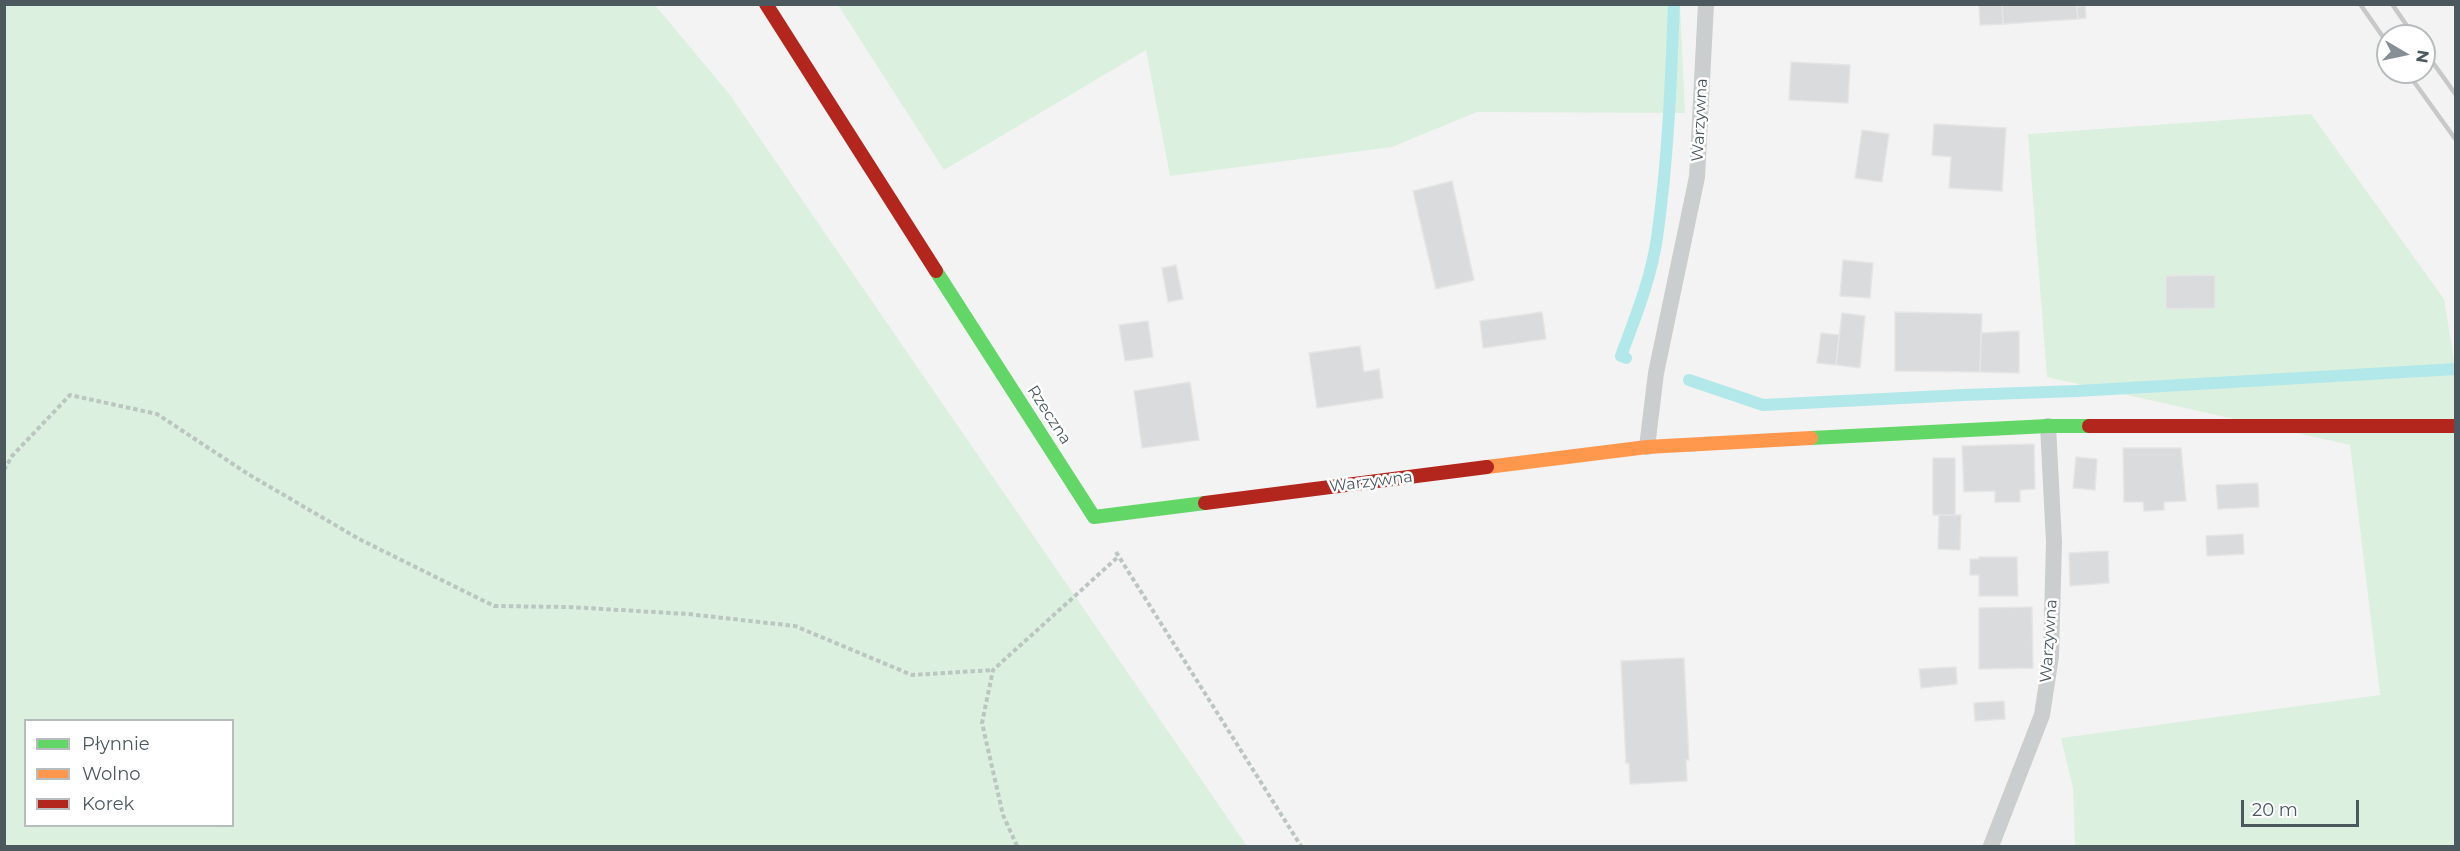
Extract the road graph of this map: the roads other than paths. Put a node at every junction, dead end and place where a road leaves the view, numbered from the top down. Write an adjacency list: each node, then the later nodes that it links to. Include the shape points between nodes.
1 (766, 4): 6 (street, Rzeczna)
2 (1706, 4): 5 (lane, Warzywna, via 1697,177 1656,373)
3 (2048, 426): 4 (street, Warzywna); 5 (street, Warzywna); 7 (lane, Warzywna, via 2054,542 2051,656 2042,715)
4 (2456, 426)
5 (1647, 447): 6 (street, Warzywna)
6 (1094, 517)
7 (1991, 846)

